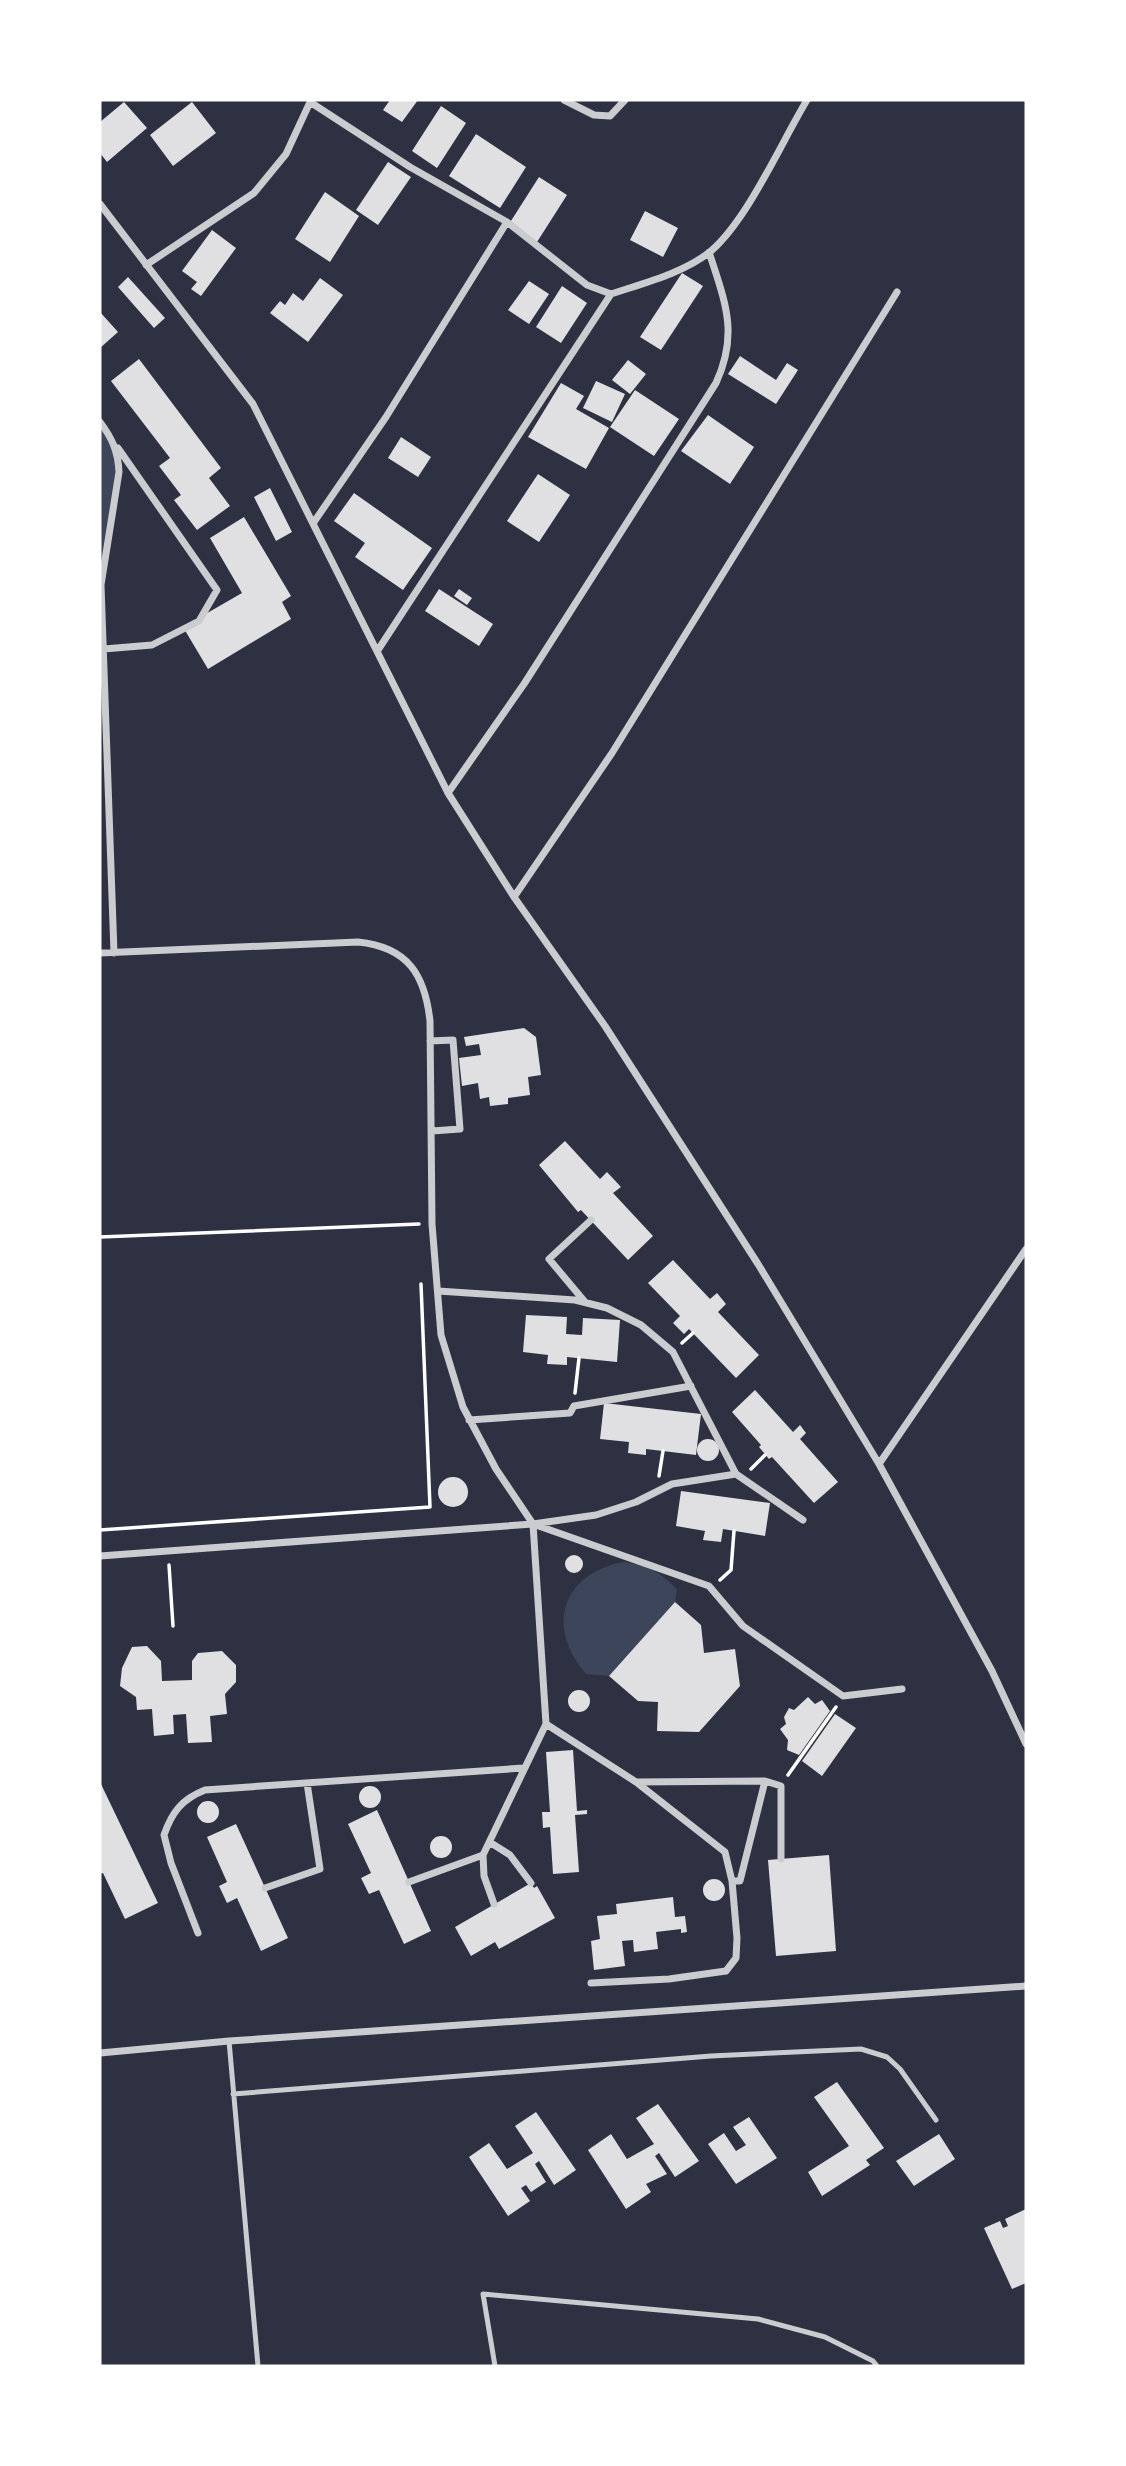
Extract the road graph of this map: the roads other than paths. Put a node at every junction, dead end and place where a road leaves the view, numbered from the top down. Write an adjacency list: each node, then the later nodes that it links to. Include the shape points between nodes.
1 (564, 100): 2 (street, via 594,115 610,116)
2 (625, 100)
3 (807, 100): 7 (street, via 738,219)
4 (310, 101): 6 (street, via 410,167); 8 (street, via 286,154 254,192)
5 (100, 204): 8 (street)
6 (507, 222): 10 (street, via 587,285); 13 (street, via 386,417)
7 (709, 252): 10 (street, via 683,267); 17 (street, via 731,333 727,360 716,383 524,684)
8 (146, 265): 13 (street, via 253,404)
9 (897, 292): 18 (street, via 611,753)
10 (611, 294): 16 (street)
11 (100, 422): 12 (street)
12 (112, 438): 14 (street, via 119,472); 15 (street, via 217,590 199,621 152,645)
13 (314, 522): 16 (street)
14 (101, 585): 15 (street)
15 (104, 649): 20 (street)
16 (378, 650): 17 (street)
17 (448, 793): 18 (street)
18 (514, 897): 29 (street, via 612,1038 758,1264)
19 (100, 953): 20 (street)
20 (114, 953): 21 (street, via 379,944 411,964 427,992)
21 (430, 1041): 22 (street); 22 (street, via 453,1040 460,1129)
22 (432, 1131): 25 (street)
23 (591, 1220): 26 (street, via 549,1259)
24 (1026, 1249): 29 (street)
25 (438, 1291): 26 (street); 28 (street, via 441,1335)
26 (585, 1303): 27 (street, via 641,1325 673,1352)
27 (691, 1387): 28 (street, via 574,1406 570,1413); 30 (street)
28 (469, 1420): 32 (street)
29 (879, 1464): 36 (street, via 992,1671)
30 (738, 1476): 31 (street); 32 (street, via 671,1484 596,1515)
31 (803, 1520)
32 (533, 1524): 33 (street); 34 (street, via 710,1588 743,1626 843,1696); 35 (street)
33 (100, 1556)
34 (902, 1689)
35 (546, 1724): 37 (street); 39 (street)
36 (1026, 1744)
37 (523, 1768): 40 (street); 41 (street)
38 (765, 1781): 39 (street); 43 (street, via 781,1786); 44 (street, via 740,1881)
39 (636, 1782): 44 (street, via 725,1853)
40 (307, 1783): 47 (street, via 320,1869); 49 (street, via 205,1790 181,1803 164,1835)
41 (491, 1843): 42 (street); 46 (street, via 510,1855)
42 (483, 1855): 45 (street); 48 (street, via 484,1876)
43 (781, 1859)
44 (732, 1881): 50 (street, via 736,1958 726,1971)
45 (410, 1882)
46 (531, 1883)
47 (265, 1888)
48 (494, 1904)
49 (198, 1933)
50 (591, 1983)
51 (1026, 1986): 52 (street)
52 (229, 2042): 53 (street); 54 (lane)
53 (100, 2053)
54 (233, 2094): 55 (lane, via 710,2056 861,2049 887,2057 900,2069); 56 (lane)
55 (936, 2120)
56 (258, 2366)
57 (495, 2366): 58 (lane, via 483,2294 758,2319 825,2337)
58 (877, 2366)

